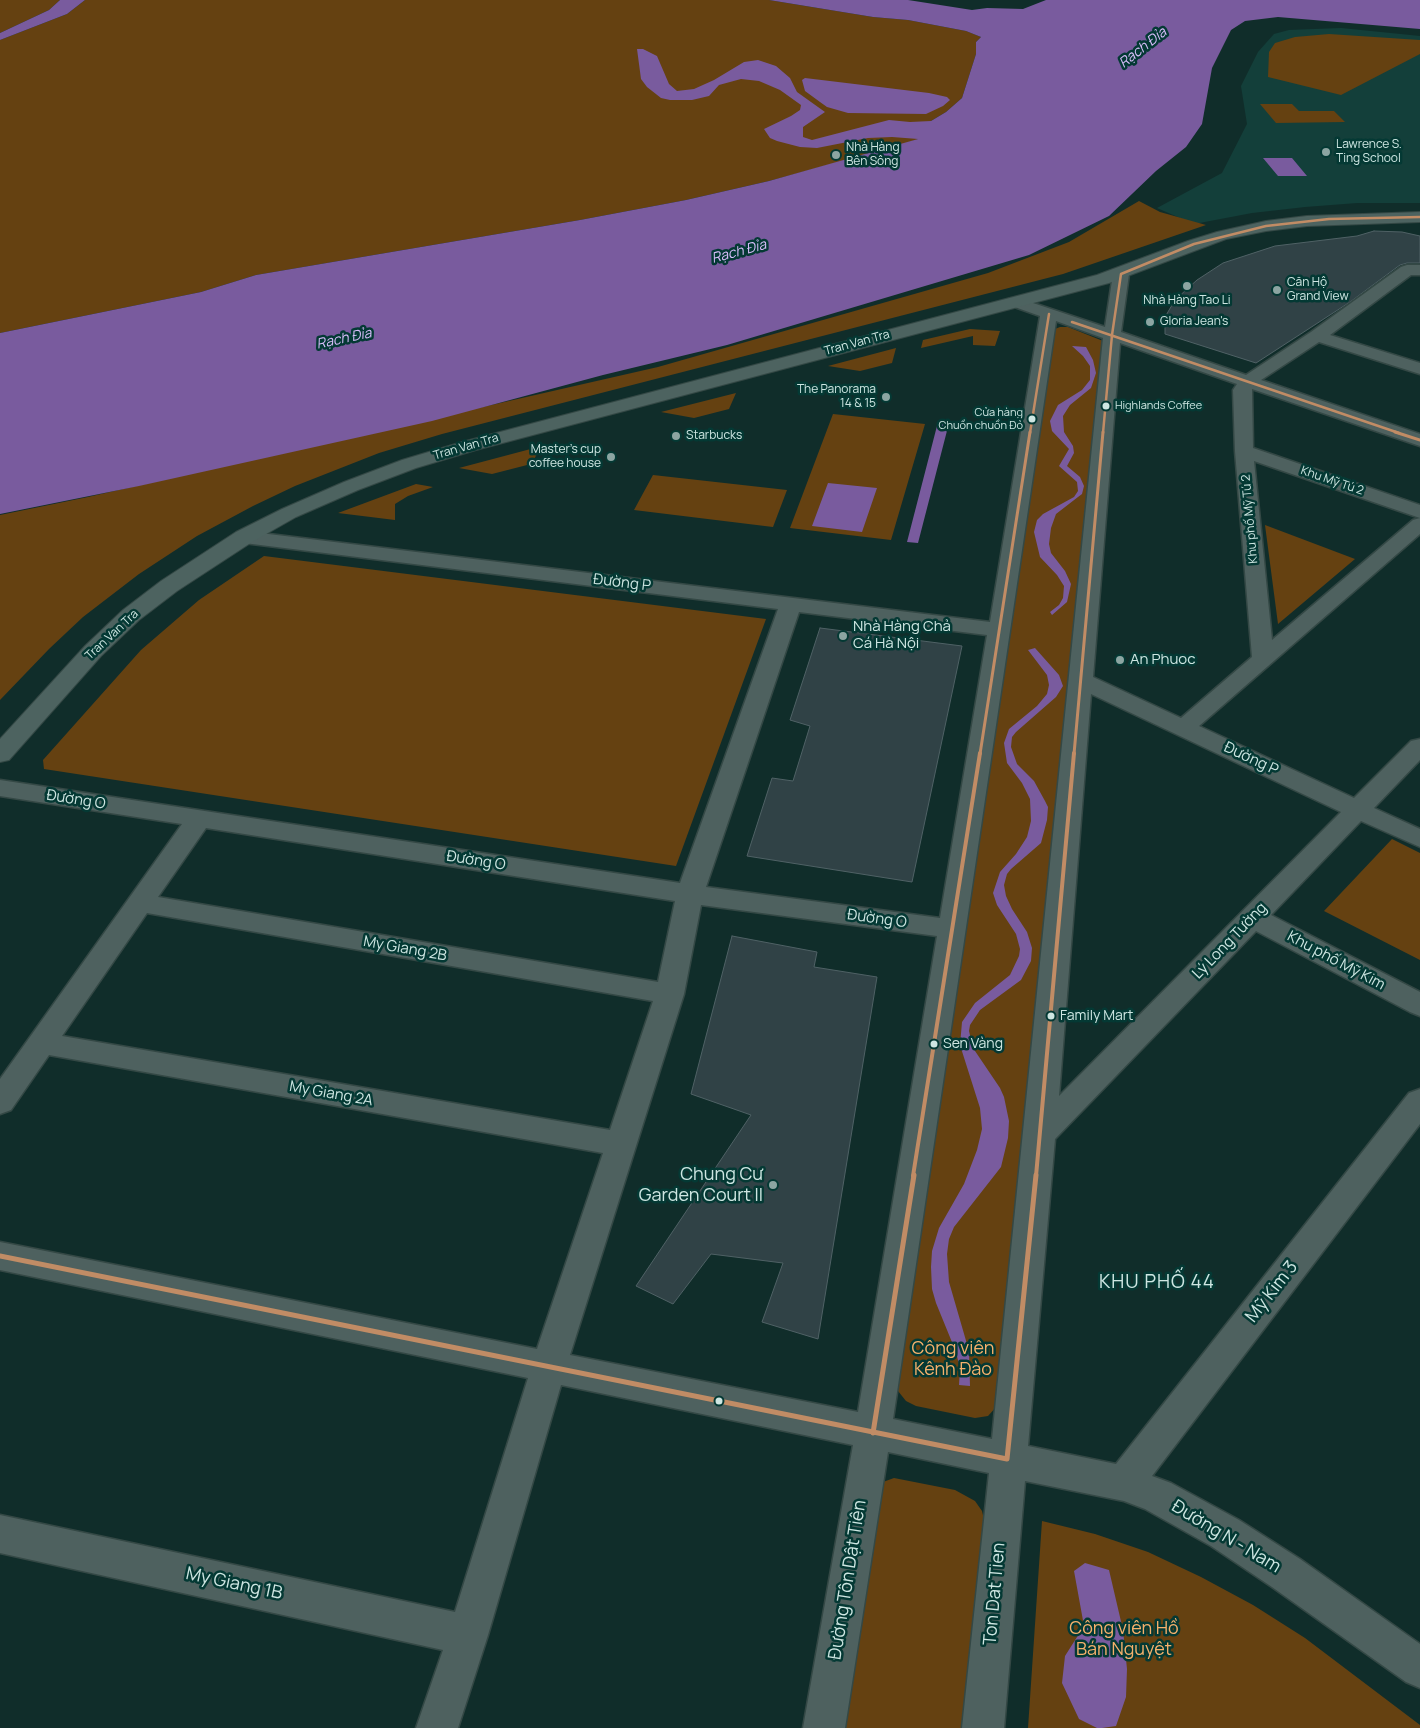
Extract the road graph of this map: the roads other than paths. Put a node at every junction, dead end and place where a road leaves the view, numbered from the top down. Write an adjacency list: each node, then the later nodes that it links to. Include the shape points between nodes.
1 (1420, 217): 3 (main road, Tran Van Tra, via 1329,219 1266,226 1194,244)
2 (1420, 270): 7 (street, via 1407,270)
3 (1121, 274): 4 (main road, Tran Van Tra); 6 (street, Ton Dat Tien)
4 (1015, 302): 5 (street); 14 (main road, Tran Van Tra, via 438,455 351,486)
5 (1049, 314): 6 (street); 16 (street)
6 (1112, 335): 9 (street); 18 (street, Ton Dat Tien)
7 (1317, 336): 8 (street); 9 (street)
8 (1420, 369)
9 (1248, 381): 10 (street); 11 (street, Khu phố Mỹ Tú 2, via 1242,390)
10 (1420, 440)
11 (1244, 451): 12 (street, Khu Mỹ Tú 2); 17 (street, Khu phố Mỹ Tú 2)
12 (1420, 512)
13 (1420, 524): 17 (street)
14 (244, 537): 15 (street, Đường P); 21 (main road, Tran Van Tra, via 168,586 111,633)
15 (791, 604): 16 (street, Đường P); 26 (street)
16 (1000, 630): 29 (street)
17 (1263, 659): 19 (street)
18 (1081, 680): 19 (street, Đường P); 35 (street, Ton Dat Tien)
19 (1183, 728): 23 (street, Đường P)
20 (1420, 746): 23 (street, Lý Long Tường)
21 (0, 754)
22 (0, 788): 24 (street, Đường O)
23 (1358, 810): 25 (street, Đường P); 28 (street, Lý Long Tường)
24 (198, 820): 26 (street, Đường O); 27 (street)
25 (1420, 839)
26 (690, 894): 29 (street, Đường O); 30 (street)
27 (140, 903): 30 (street, My Giang 2B); 32 (street)
28 (1253, 918): 31 (street, Khu phố Mỹ Kim); 35 (street, Lý Long Tường)
29 (953, 929): 39 (street)
30 (670, 994): 36 (street)
31 (1420, 1005)
32 (41, 1043): 34 (street); 36 (street, My Giang 2A)
33 (1420, 1101): 41 (street, Mỹ Kim 3)
34 (0, 1102)
35 (1040, 1135): 40 (street, Ton Dat Tien)
36 (621, 1144): 38 (street)
37 (0, 1256): 38 (street)
38 (549, 1367): 39 (street); 43 (street)
39 (873, 1433): 40 (street, Đường N - Nam); 46 (street, Đường Tôn Dật Tiên)
40 (1007, 1459): 41 (street, Đường N - Nam); 47 (street, Ton Dat Tien)
41 (1124, 1483): 44 (street, Đường N - Nam, via 1158,1496 1225,1533)
42 (0, 1534): 43 (street, My Giang 1B)
43 (468, 1635): 45 (street)
44 (1420, 1668)
45 (438, 1728)
46 (824, 1728)
47 (983, 1728)

